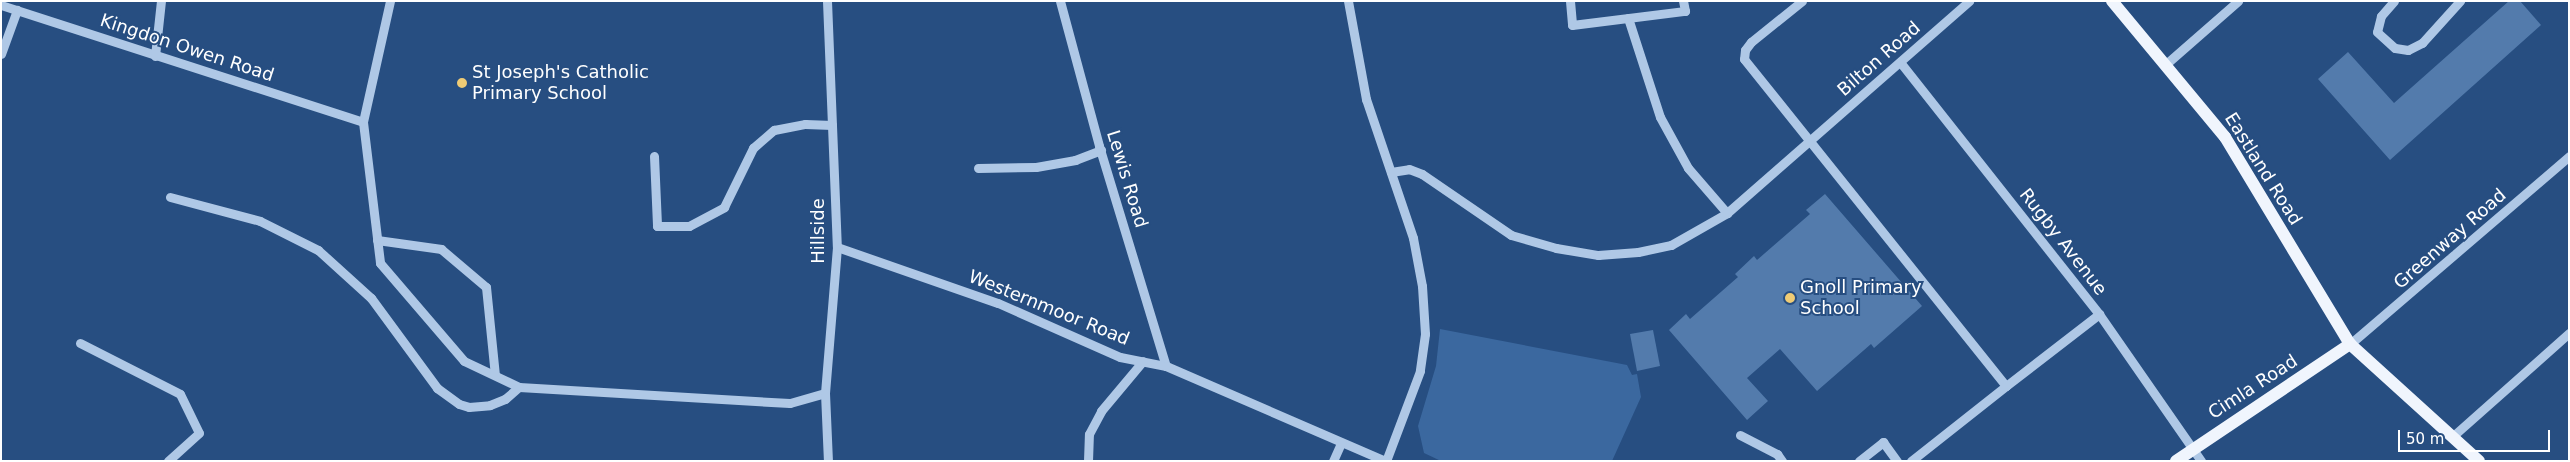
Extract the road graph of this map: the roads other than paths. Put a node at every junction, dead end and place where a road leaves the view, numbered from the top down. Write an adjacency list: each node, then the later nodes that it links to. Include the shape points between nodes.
1 (161, 1): 18 (street)
2 (390, 1): 21 (street)
3 (827, 1): 22 (street, Hillside)
4 (1060, 1): 24 (street, Lewis Road)
5 (1348, 1): 28 (street, via 1366,99)
6 (1570, 1): 16 (street, via 1572,25)
7 (1684, 1): 16 (street, via 1685,11)
8 (1802, 1): 23 (street, via 1751,42 1745,50 1744,59)
9 (1969, 1): 19 (street, Bilton Road)
10 (2112, 1): 20 (main road, Eastland Road)
11 (2238, 1): 20 (street)
12 (2394, 1): 13 (street, via 2381,16 2377,32 2395,48 2408,50 2422,43)
13 (2460, 1)
14 (1, 5): 15 (street, Kingdon Owen Road)
15 (17, 10): 17 (street); 18 (street, Kingdon Owen Road)
16 (1628, 18): 30 (street, via 1660,117 1688,168)
17 (1, 54)
18 (155, 56): 21 (street, Kingdon Owen Road)
19 (1900, 62): 23 (street, Bilton Road); 33 (street, Rugby Avenue)
20 (2166, 64): 36 (main road, Eastland Road, via 2226,137)
21 (363, 122): 31 (street)
22 (832, 125): 25 (street, via 805,124 774,130 753,148 724,207 689,226 657,226); 32 (street, Hillside)
23 (1810, 141): 30 (street, Bilton Road); 40 (street)
24 (1101, 150): 27 (street, via 1075,160 1036,167); 38 (street, Lewis Road)
25 (654, 156)
26 (2569, 156): 36 (street, Greenway Road)
27 (978, 168)
28 (1391, 172): 30 (street, Bilton Road, via 1409,169 1422,174 1511,235 1556,248 1598,255 1638,252 1671,244 1704,229); 51 (street, via 1413,238 1422,286 1425,334 1420,371)
29 (170, 198): 41 (street, via 260,221 318,250 371,298 438,388 460,404 469,407 490,405 505,399)
30 (1727, 213)
31 (377, 240): 39 (street, via 380,263 464,361); 39 (street, via 441,249 486,287)
32 (837, 247): 37 (street, Westernmoor Road, via 998,303 1120,357); 42 (street, Hillside)
33 (2099, 314): 40 (street); 46 (street, Rugby Avenue)
34 (2569, 333): 44 (street)
35 (80, 343): 47 (street, via 180,394 199,433)
36 (2350, 344): 44 (main road, Eastland Road); 46 (main road, Cimla Road)
37 (1143, 362): 38 (street, Westernmoor Road); 49 (street, via 1101,411 1089,434)
38 (1166, 366): 45 (street, Westernmoor Road)
39 (494, 376): 41 (street)
40 (2006, 386): 55 (street)
41 (519, 387): 42 (street, via 790,403)
42 (825, 393): 48 (street, Hillside)
43 (1740, 435): 52 (street, via 1777,454)
44 (2453, 436): 58 (main road, Eastland Road)
45 (1341, 443): 50 (street); 51 (street, Westernmoor Road)
46 (2192, 448): 56 (main road, Cimla Road); 57 (street, Rugby Avenue)
47 (168, 461)
48 (828, 461)
49 (1088, 461)
50 (1333, 461)
51 (1386, 461)
52 (1782, 461)
53 (1859, 461): 54 (street, via 1883,442)
54 (1897, 461)
55 (1911, 461)
56 (2176, 461)
57 (2201, 461)
58 (2479, 461)

